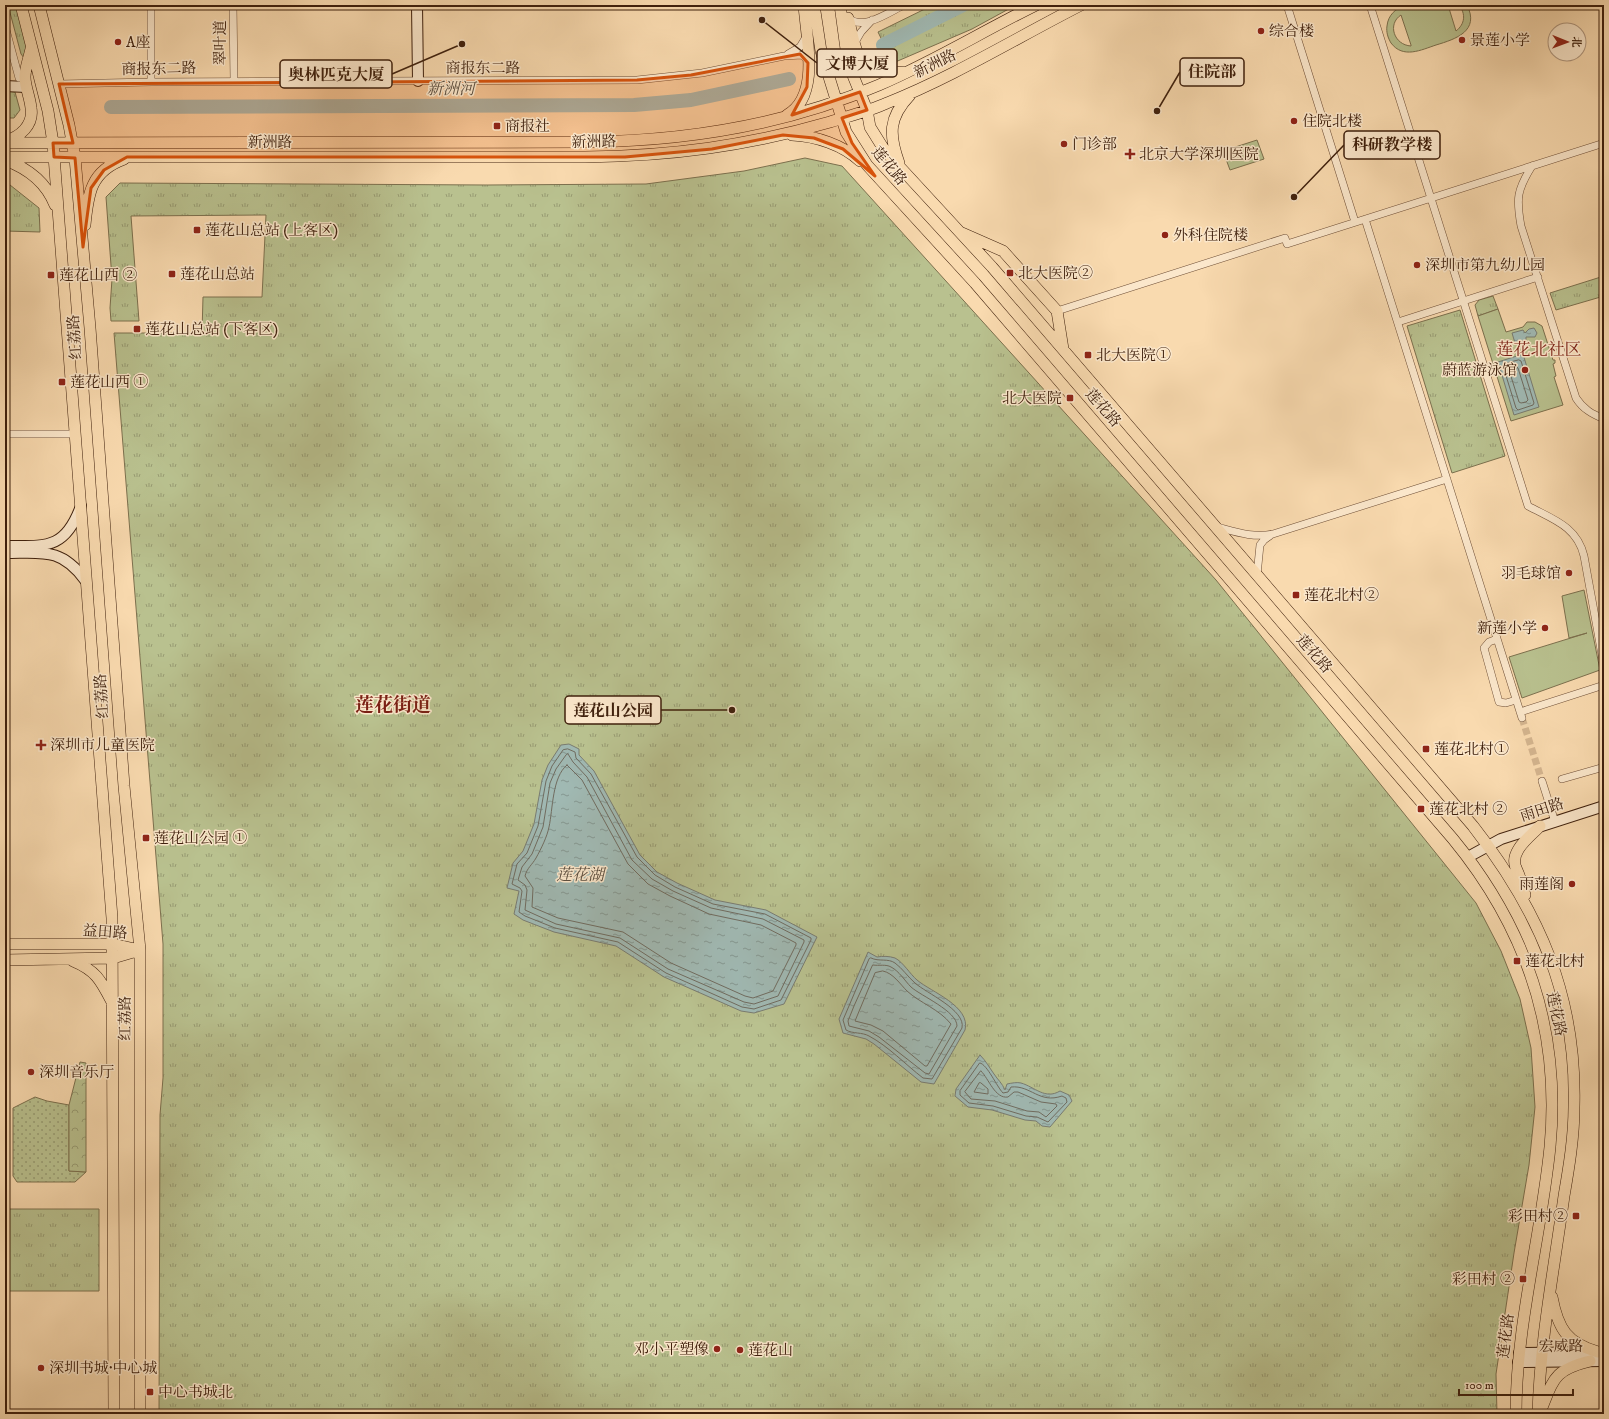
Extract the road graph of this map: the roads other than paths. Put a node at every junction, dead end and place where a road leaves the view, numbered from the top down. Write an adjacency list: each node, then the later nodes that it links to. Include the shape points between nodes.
1 (21, 5): 19 (main road, 红荔路)
2 (39, 5): 29 (main road, 红荔路)
3 (151, 5): 28 (street)
4 (233, 5): 26 (street, 翠叶道)
5 (418, 5): 27 (street)
6 (804, 5): 17 (main road)
7 (814, 5): 33 (main road, 莲花路, via 821,51)
8 (841, 5): 14 (main road); 32 (main road, 莲花路, via 849,61)
9 (904, 5): 15 (street)
10 (1036, 5): 24 (main road, 新洲路)
11 (1081, 5): 31 (main road, 新洲路)
12 (1286, 5): 52 (street)
13 (1371, 5): 49 (street)
14 (848, 18): 15 (street, via 859,23); 18 (main road)
15 (872, 20): 18 (street)
16 (5, 26): 21 (street)
17 (806, 35): 22 (street, 商报东二路, via 800,47); 23 (main road)
18 (854, 44): 24 (main road, via 860,59 869,67 885,72)
19 (31, 47): 25 (main road); 39 (main road, 红荔路, via 48,111)
20 (5, 52): 21 (street)
21 (12, 55): 25 (street)
22 (784, 56): 23 (street, 商报东二路, via 802,55); 27 (street, 商报东二路, via 718,70 648,79)
23 (808, 63): 35 (main road, via 804,97 791,113)
24 (906, 72): 32 (main road, 新洲路)
25 (23, 81): 30 (street); 38 (main road, via 32,109 30,121 15,138)
26 (234, 81): 27 (street, 商报东二路); 28 (street, 商报东二路)
27 (418, 81)
28 (151, 82): 29 (street, 商报东二路)
29 (59, 84): 40 (main road, 红荔路)
30 (5, 86)
31 (914, 91): 34 (main road, 新洲路); 47 (main road, via 900,106 892,125 892,144)
32 (860, 92): 33 (main road, 新洲路); 34 (main road, 莲花路)
33 (836, 101): 35 (main road, 新洲路); 36 (main road, 莲花路)
34 (868, 110): 36 (main road, 新洲路); 47 (main road, 莲花路, via 872,132)
35 (781, 118): 40 (main road, 新洲路, via 711,132 624,142)
36 (842, 118): 37 (main road, 新洲路); 48 (main road, 莲花路, via 852,143)
37 (783, 135): 43 (main road, 新洲路, via 712,148 625,157); 48 (main road, via 814,138 844,149)
38 (5, 142): 39 (main road, 新洲路)
39 (52, 143): 40 (main road, 新洲路); 42 (main road, 红荔路)
40 (73, 143): 44 (main road, 红荔路)
41 (1604, 143): 46 (street)
42 (54, 157): 44 (main road, 新洲路); 45 (main road, 新洲路); 50 (main road, 红荔路)
43 (127, 157): 44 (main road, 新洲路); 54 (main road, via 113,163 95,179 88,200)
44 (75, 158): 54 (main road, 红荔路)
45 (5, 159): 50 (main road, via 26,169 35,177 48,191)
46 (1532, 166): 49 (street); 55 (street, via 1523,179 1518,195 1518,208 1521,226)
47 (901, 170): 53 (main road, 莲花路)
48 (875, 176): 82 (main road, 莲花路, via 975,283)
49 (1431, 198): 51 (street); 56 (street)
50 (58, 214): 62 (main road, 红荔路)
51 (1365, 219): 52 (street); 58 (street)
52 (1355, 222): 57 (street, via 1287,244 1285,238)
53 (958, 231): 57 (main road, via 1003,251); 59 (main road, 莲花路)
54 (83, 247): 86 (main road, 红荔路, via 124,786)
55 (1538, 277): 56 (street); 60 (street, via 1576,398 1582,407)
56 (1463, 301): 58 (street); 72 (street, via 1528,506 1568,527 1582,547)
57 (1057, 311): 59 (main road)
58 (1398, 322): 63 (street)
59 (1063, 350): 65 (main road, 莲花路)
60 (1604, 419)
61 (5, 434): 62 (street)
62 (75, 434): 64 (main road, 红荔路)
63 (1447, 479): 66 (street); 71 (street)
64 (80, 506): 67 (street, via 73,525 56,541 44,546); 70 (main road, 红荔路)
65 (1214, 526): 66 (street, via 1250,536); 69 (main road, 莲花路)
66 (1273, 534): 69 (street, via 1260,545)
67 (5, 546)
68 (5, 553): 70 (street, via 44,553 58,556 69,562)
69 (1257, 575): 81 (main road, 莲花路)
70 (85, 580): 85 (main road, 红荔路)
71 (1498, 639): 74 (street); 74 (street, via 1489,642 1484,648 1499,702)
72 (1604, 666)
73 (1604, 685): 74 (street, via 1521,715)
74 (1516, 700)
75 (1604, 766): 76 (street)
76 (1562, 779)
77 (1542, 781): 79 (street)
78 (1604, 806): 79 (street, 雨田路)
79 (1555, 822): 80 (street, 雨田路)
80 (1540, 826): 81 (street, 雨田路); 83 (main road, via 1515,856 1515,867 1520,876)
81 (1488, 846): 82 (street, 雨田路); 83 (main road, 莲花路)
82 (1468, 857): 93 (main road, 莲花路, via 1502,909 1523,952 1540,1005 1550,1066 1550,1149)
83 (1527, 906): 91 (main road, 莲花路, via 1542,936 1557,977 1573,1054 1573,1129)
84 (5, 944): 85 (main road, 益田路)
85 (113, 944): 86 (main road, 益田路); 87 (main road, 红荔路)
86 (140, 950): 87 (main road, 益田路); 97 (main road, 红荔路)
87 (113, 958): 88 (main road, 益田路); 90 (main road, 红荔路)
88 (68, 959): 89 (main road, 益田路); 90 (main road, via 96,974)
89 (5, 960)
90 (113, 1005): 96 (main road, 红荔路)
91 (1551, 1289): 92 (main road, via 1558,1321 1567,1337); 94 (main road, 莲花路)
92 (1602, 1355): 94 (street, 宏威路); 95 (street, 宏威路)
93 (1518, 1357): 94 (street, 宏威路); 98 (main road, 莲花路)
94 (1541, 1357): 95 (street, 宏威路); 99 (main road, 莲花路)
95 (1590, 1361): 99 (main road, via 1569,1367 1558,1375)
96 (114, 1414)
97 (140, 1414)
98 (1516, 1414)
99 (1539, 1414)

